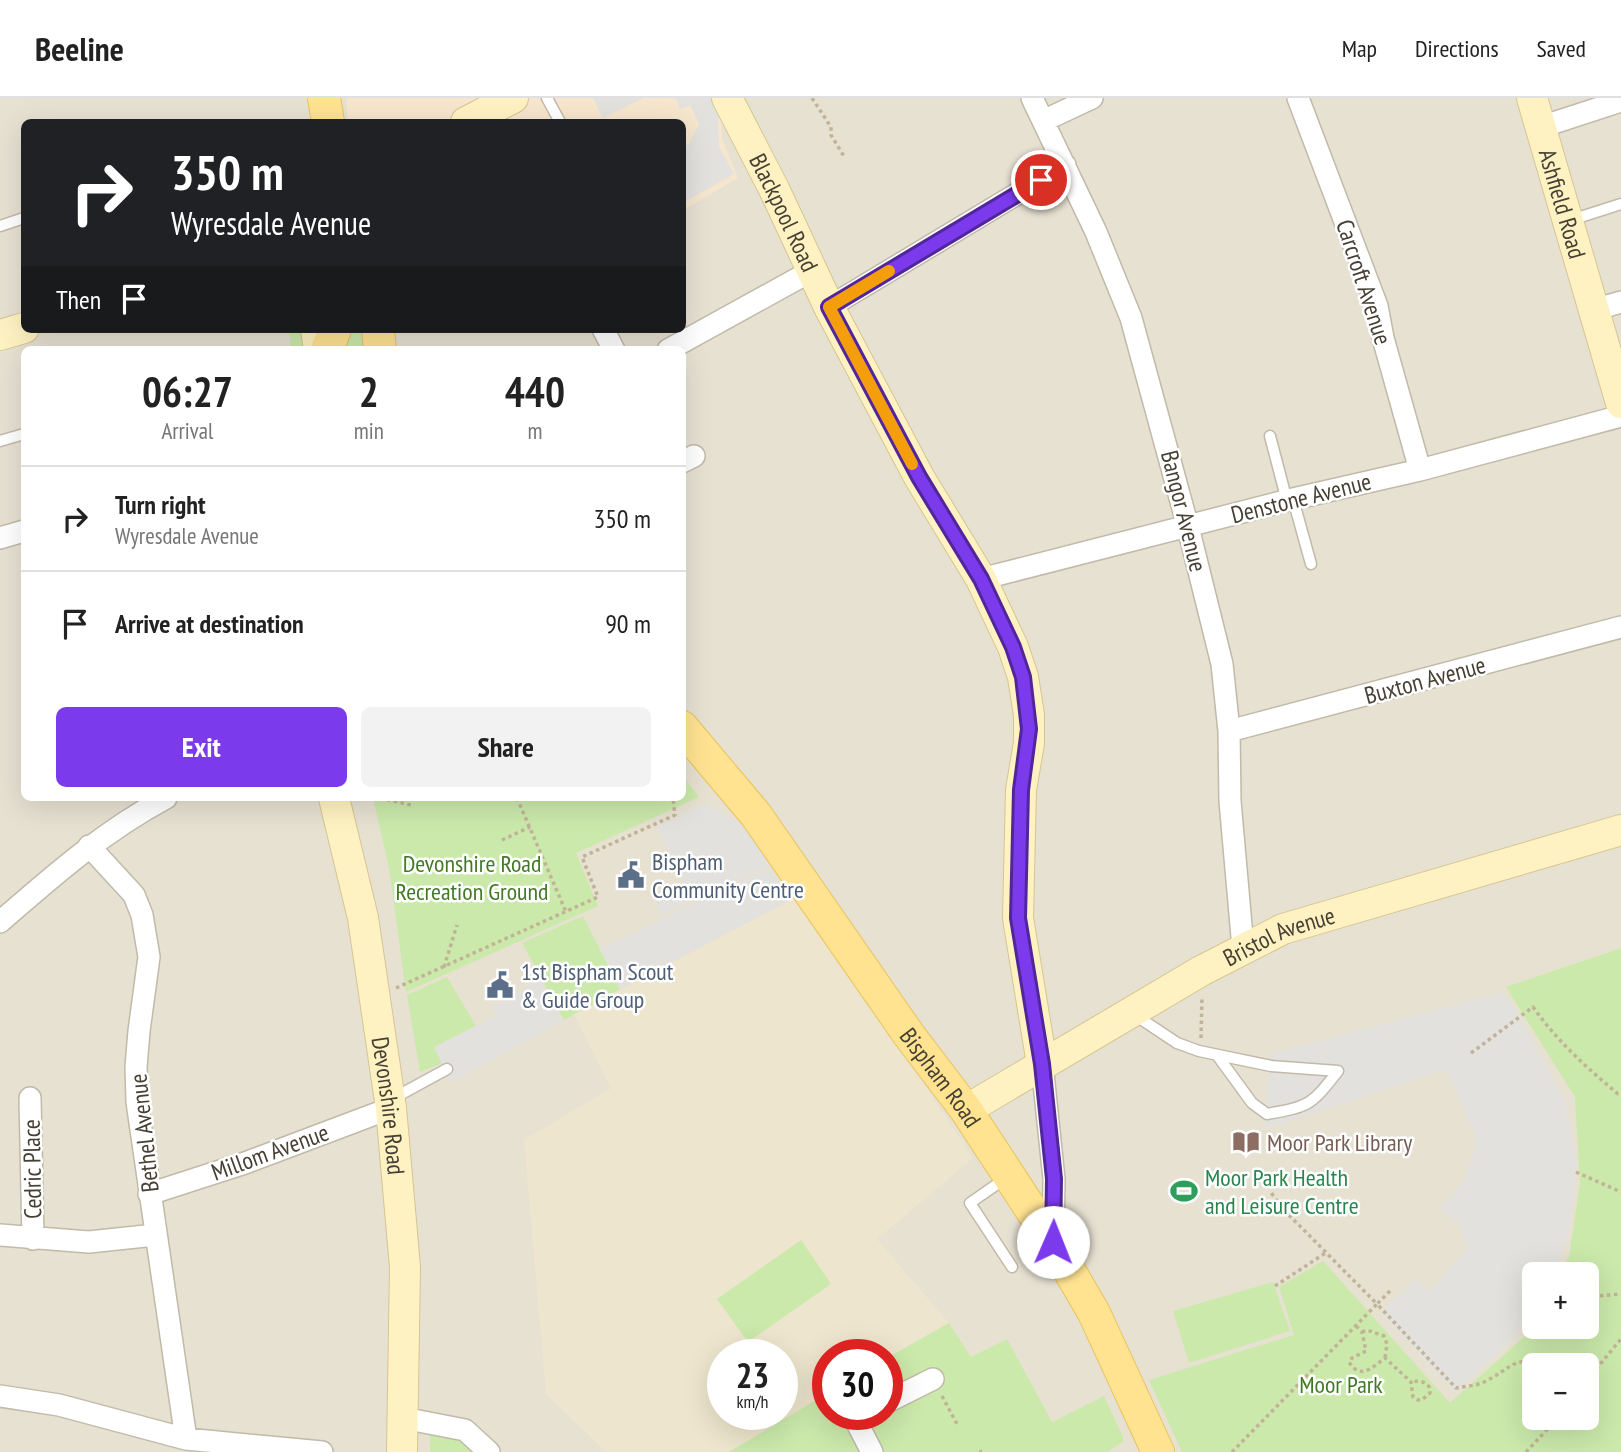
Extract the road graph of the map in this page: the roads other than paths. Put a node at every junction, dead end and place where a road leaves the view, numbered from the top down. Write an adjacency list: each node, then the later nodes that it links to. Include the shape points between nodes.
1 (547, 98): 10 (lane)
2 (727, 98): 18 (street, Blackpool Road)
3 (1031, 98): 11 (street, Bangor Avenue)
4 (1092, 98): 11 (street)
5 (1298, 98): 30 (street, Carcroft Avenue, via 1377,306)
6 (1532, 98): 12 (street, Ashfield Road)
7 (508, 99): 9 (street)
8 (1621, 101): 12 (street)
9 (471, 119)
10 (558, 119)
11 (1043, 121): 13 (street, Bangor Avenue)
12 (1541, 127): 16 (street, Ashfield Road)
13 (1065, 165): 20 (street); 32 (street, Bangor Avenue, via 1131,318)
14 (1621, 204): 16 (lane)
15 (21, 219): 17 (lane)
16 (1568, 220): 21 (street, Ashfield Road)
17 (0, 226)
18 (813, 270): 20 (street, Blackpool Road); 24 (street)
19 (1621, 302): 21 (street)
20 (829, 307): 36 (street, Blackpool Road, via 919,477)
21 (1593, 310): 25 (street, Ashfield Road)
22 (21, 329): 23 (street)
23 (0, 335)
24 (675, 346)
25 (1621, 403)
26 (1621, 416): 30 (street, Denstone Avenue)
27 (21, 435): 29 (lane)
28 (1270, 436): 31 (lane)
29 (0, 441)
30 (1420, 470): 31 (street, Denstone Avenue)
31 (1290, 500): 32 (street, Denstone Avenue); 35 (lane)
32 (1188, 527): 36 (street, Denstone Avenue); 38 (street, Bangor Avenue, via 1222,664)
33 (21, 532): 34 (street)
34 (0, 538)
35 (1311, 564)
36 (981, 579): 48 (street, Blackpool Road, via 1013,647 1029,715 1021,790 1018,918)
37 (1621, 628): 38 (street, Buxton Avenue)
38 (1229, 731): 45 (street, Bangor Avenue, via 1230,801)
39 (686, 732): 52 (main road, Bispham Road, via 763,825)
40 (160, 801): 43 (street)
41 (335, 801): 51 (street, Devonshire Road, via 363,918)
42 (1621, 830): 45 (street, Bristol Avenue, via 1283,929)
43 (89, 846): 44 (street); 54 (street, Bethel Avenue, via 134,895 142,915 149,957 137,1090)
44 (0, 922)
45 (1243, 948): 46 (street, Bristol Avenue)
46 (1130, 1012): 47 (lane, via 1177,1043); 48 (street, Bristol Avenue)
47 (1217, 1055): 47 (lane, via 1271,1066 1338,1071 1314,1101 1267,1114 1252,1103)
48 (1042, 1064): 52 (street, Bristol Avenue); 58 (street, Blackpool Road, via 1054,1179)
49 (446, 1069): 51 (lane)
50 (30, 1098): 57 (street, Cedric Place)
51 (390, 1104): 54 (street, Millom Avenue, via 245,1163); 63 (street, Devonshire Road, via 405,1267)
52 (966, 1110): 53 (main road, Bispham Road)
53 (1008, 1176): 58 (main road, Bispham Road); 59 (lane, via 970,1203)
54 (149, 1194): 56 (street, Bethel Avenue)
55 (0, 1235): 57 (street)
56 (155, 1235): 57 (street, via 89,1242); 65 (street, Bethel Avenue)
57 (33, 1239)
58 (1053, 1242): 70 (main road, Bispham Road, via 1094,1313)
59 (1012, 1267)
60 (933, 1379): 61 (street)
61 (903, 1394)
62 (0, 1396): 65 (street, via 59,1405)
63 (403, 1418): 67 (street, Devonshire Road); 68 (street, via 465,1430)
64 (861, 1430): 69 (street)
65 (186, 1439): 66 (street)
66 (322, 1452)
67 (402, 1452)
68 (489, 1452)
69 (872, 1452)
70 (1157, 1452)

